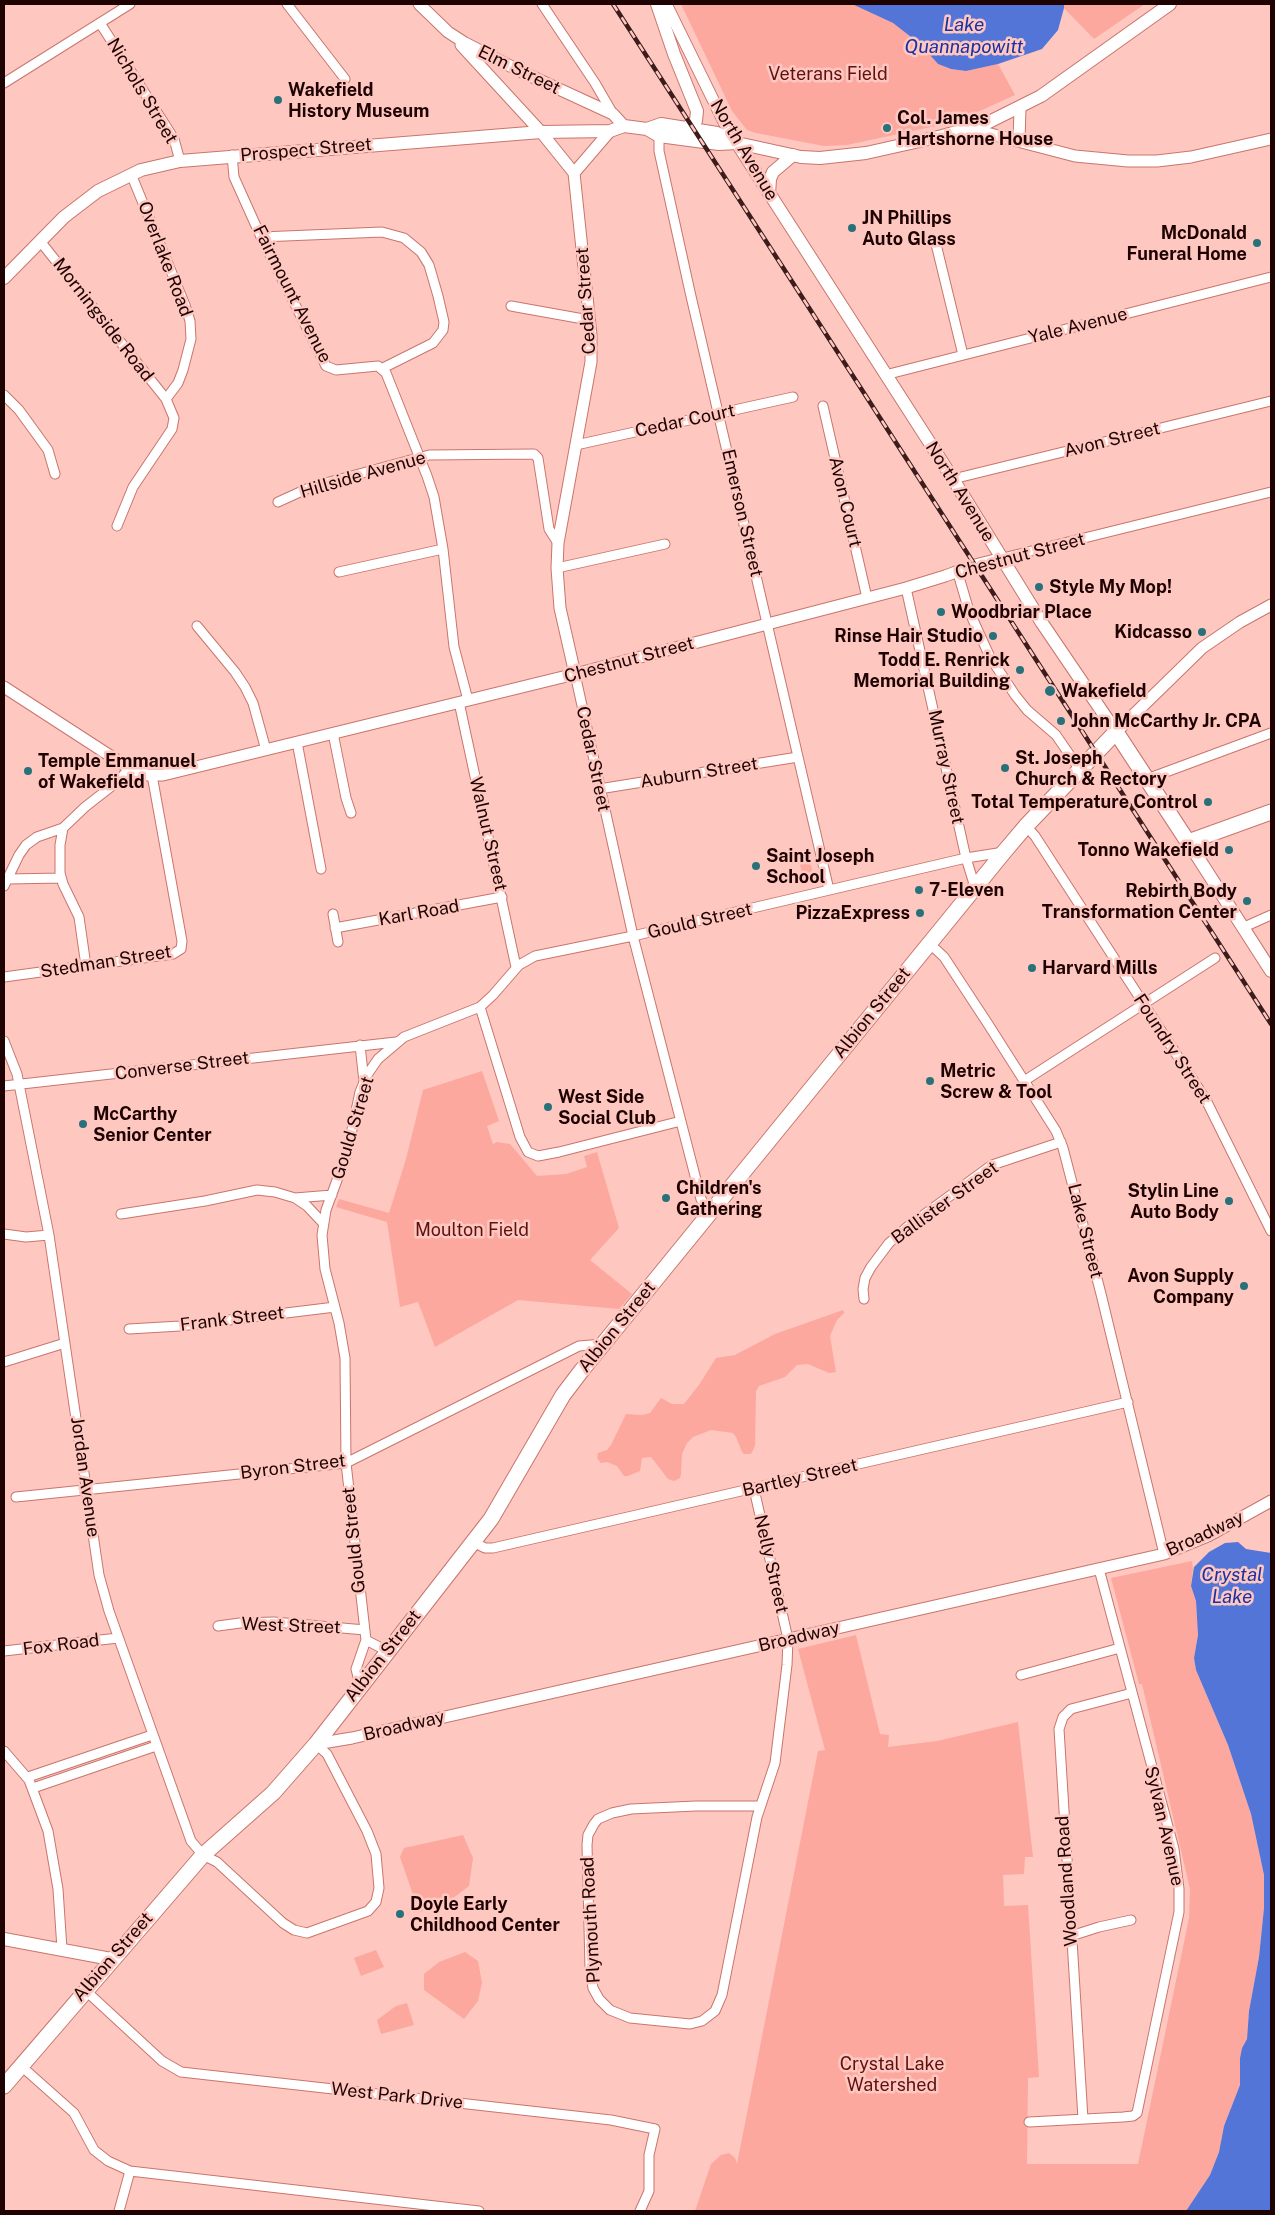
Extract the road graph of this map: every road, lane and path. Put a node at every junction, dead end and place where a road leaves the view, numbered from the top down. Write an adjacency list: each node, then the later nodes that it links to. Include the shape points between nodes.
1 (130, 4): 8 (street)
2 (287, 4): 10 (street)
3 (420, 4): 9 (street, Elm Street)
4 (542, 4): 13 (street)
5 (657, 4): 15 (main road, via 697,111 696,122)
6 (666, 4): 23 (street, North Avenue)
7 (1170, 4): 12 (main road, via 1070,77)
8 (100, 23): 11 (street); 26 (street, Nichols Street, via 174,139)
9 (448, 32): 13 (street, Elm Street, via 489,56); 19 (street)
10 (345, 79)
11 (4, 83)
12 (1020, 108): 17 (main road); 22 (street)
13 (613, 114): 14 (street, Elm Street)
14 (624, 126): 16 (main road, Prospect Street); 18 (main road, Prospect Street)
15 (686, 128): 16 (main road, Prospect Street, via 661,124); 23 (main road, Prospect Street, via 717,134)
16 (647, 129): 20 (main road, Prospect Street)
17 (964, 130): 22 (street); 24 (main road, via 842,156)
18 (610, 131): 19 (main road, Prospect Street); 27 (street)
19 (541, 132): 25 (main road, Prospect Street); 27 (street)
20 (659, 136): 23 (main road, Prospect Street, via 719,144); 45 (street, Emerson Street, via 659,151)
21 (1271, 138): 22 (street, via 1191,157 1146,161 1083,158)
22 (1019, 141)
23 (737, 143): 24 (main road); 29 (main road, North Avenue)
24 (793, 155): 29 (main road, via 773,172)
25 (232, 156): 26 (main road, Prospect Street); 30 (street, Fairmount Avenue, via 234,178)
26 (180, 161): 28 (main road, Prospect Street)
27 (574, 173): 36 (street, Cedar Street)
28 (131, 174): 32 (main road, Prospect Street, via 87,198); 42 (street, Overlake Road, via 190,321 191,340 183,370 178,384)
29 (770, 194): 39 (main road, North Avenue)
30 (261, 237): 38 (street, Fairmount Avenue, via 326,366 333,370); 38 (street, via 382,232 404,238 421,252 429,265 438,296 443,330 433,343)
31 (935, 240): 37 (street)
32 (40, 241): 34 (main road, Prospect Street); 42 (street, Morningside Road)
33 (1271, 277): 37 (street, Yale Avenue)
34 (4, 278)
35 (511, 306): 36 (street)
36 (589, 320): 46 (street, Cedar Street, via 591,362)
37 (964, 355): 39 (street, Yale Avenue)
38 (383, 368): 47 (street)
39 (885, 375): 49 (main road, North Avenue)
40 (4, 395): 48 (street, via 48,450)
41 (792, 397): 45 (street, Cedar Court)
42 (166, 399): 52 (street, via 174,425 133,487)
43 (1271, 401): 49 (street, Avon Street)
44 (823, 406): 61 (street, Avon Court)
45 (718, 414): 46 (street, Cedar Court); 63 (street, Emerson Street)
46 (576, 445): 53 (street, Cedar Street)
47 (420, 458): 51 (street, Hillside Avenue, via 311,487); 53 (street, Hillside Avenue, via 431,455 536,454 548,528); 55 (street, via 434,497)
48 (55, 474)
49 (953, 479): 56 (main road, North Avenue)
50 (1271, 492): 56 (street, Chestnut Street)
51 (278, 502)
52 (117, 526)
53 (558, 543): 57 (street, Cedar Street)
54 (665, 544): 57 (street)
55 (443, 549): 59 (street); 67 (street)
56 (1003, 558): 58 (street, Chestnut Street); 69 (main road, North Avenue, via 1042,623)
57 (557, 568): 65 (street, Cedar Street, via 560,608)
58 (957, 570): 60 (street, Chestnut Street); 75 (street, via 969,611 990,657 1015,696 1056,735)
59 (339, 572)
60 (906, 588): 61 (street, Chestnut Street); 85 (street, Murray Street)
61 (867, 598): 63 (street, Chestnut Street)
62 (1271, 605): 69 (street, Albion Street, via 1202,648)
63 (767, 624): 65 (street, Chestnut Street); 73 (street, Emerson Street)
64 (197, 626): 72 (street, via 245,687 253,703)
65 (575, 674): 67 (street, Chestnut Street); 78 (street, Cedar Street)
66 (4, 687): 74 (street, Chestnut Street)
67 (463, 701): 68 (street, Chestnut Street); 91 (street, Walnut Street)
68 (333, 732): 71 (street, Chestnut Street); 80 (street)
69 (1116, 732): 75 (main road, Albion Street); 77 (main road, North Avenue)
70 (1271, 733): 77 (street)
71 (297, 742): 72 (street, Chestnut Street); 86 (street)
72 (266, 750): 76 (street, Chestnut Street)
73 (798, 757): 78 (street, Auburn Street); 90 (street, Emerson Street)
74 (129, 768): 76 (street, Chestnut Street); 82 (street)
75 (1080, 770): 81 (main road, Albion Street)
76 (152, 775): 100 (street, Stedman Street, via 182,945 173,954)
77 (1148, 779): 83 (main road, North Avenue)
78 (599, 790): 96 (street, Cedar Street)
79 (1271, 812): 83 (main road)
80 (351, 813)
81 (1026, 826): 84 (main road, Albion Street); 104 (street, Foundry Street)
82 (63, 828): 87 (street); 88 (street, via 37,837 26,845)
83 (1188, 842): 95 (main road, North Avenue)
84 (1004, 852): 85 (street, Gould Street); 89 (main road, Albion Street)
85 (966, 858): 89 (street, Murray Street); 90 (street, Gould Street)
86 (321, 869)
87 (61, 878): 88 (street); 100 (street, via 79,917)
88 (6, 882)
89 (975, 887): 98 (main road, Albion Street)
90 (829, 890): 96 (street, Gould Street)
91 (502, 897): 94 (street, Karl Road); 101 (street, Walnut Street)
92 (332, 914): 94 (street)
93 (1271, 915): 95 (street)
94 (335, 928): 97 (street)
95 (1242, 928): 102 (main road, North Avenue)
96 (632, 936): 101 (street, Gould Street, via 548,953); 113 (street, Cedar Street)
97 (338, 942)
98 (930, 943): 109 (street, Lake Street, via 944,957); 117 (main road, Albion Street)
99 (1214, 958): 104 (street)
100 (86, 966): 103 (street, Stedman Street)
101 (516, 967): 105 (street, Gould Street)
102 (1271, 971)
103 (4, 977)
104 (1143, 1005): 109 (street); 120 (street, Foundry Street, via 1213,1112)
105 (480, 1007): 107 (street, Gould Street); 113 (street, via 520,1137 528,1152 538,1156 559,1152)
106 (4, 1041): 111 (street, Jordan Avenue)
107 (396, 1042): 108 (street, Converse Street); 110 (street, Gould Street, via 378,1059)
108 (360, 1045): 110 (street); 111 (street, Converse Street)
109 (1024, 1080): 114 (street, Lake Street)
110 (364, 1082): 115 (street, Gould Street, via 348,1153)
111 (18, 1085): 112 (street, Converse Street); 122 (street, Jordan Avenue)
112 (4, 1086)
113 (681, 1121): 117 (street, Cedar Street, via 701,1199)
114 (1061, 1142): 123 (street, Ballister Street, via 994,1164 906,1228 889,1243 871,1267 865,1278); 129 (street, Lake Street)
115 (332, 1195): 116 (street); 119 (street, Gould Street)
116 (295, 1198): 118 (street, via 257,1190 205,1202); 119 (street)
117 (710, 1213): 127 (main road, Albion Street)
118 (121, 1214)
119 (323, 1223): 124 (street, Gould Street, via 323,1258)
120 (1271, 1231)
121 (4, 1234): 122 (street, via 26,1237)
122 (49, 1235): 126 (street, Jordan Avenue)
123 (864, 1299)
124 (335, 1307): 125 (street, Frank Street); 130 (street, Gould Street, via 345,1358)
125 (129, 1329)
126 (65, 1343): 128 (street); 132 (street, Jordan Avenue)
127 (603, 1344): 130 (street, Byron Street, via 579,1346); 135 (main road, Albion Street, via 563,1395 505,1498)
128 (4, 1362)
129 (1128, 1402): 131 (street, Bartley Street); 136 (street, Lake Street)
130 (346, 1463): 132 (street, Byron Street); 139 (street, Gould Street)
131 (754, 1489): 135 (street, Bartley Street, via 493,1548); 141 (street, Nelly Street)
132 (86, 1490): 133 (street, Byron Street); 140 (street, Jordan Avenue, via 99,1575)
133 (16, 1497)
134 (1271, 1500): 136 (street, Broadway, via 1208,1536)
135 (473, 1542): 144 (main road, Albion Street)
136 (1164, 1554): 137 (street, Broadway)
137 (1099, 1569): 141 (street, Broadway); 143 (street, Sylvan Avenue)
138 (218, 1626): 139 (street, West Street, via 274,1622)
139 (364, 1630): 142 (street, Gould Street)
140 (118, 1638): 145 (street, Fox Road); 149 (street, Jordan Avenue)
141 (788, 1639): 150 (street, Broadway); 155 (street, Plymouth Road, via 777,1756)
142 (366, 1640): 144 (street); 147 (street, Gould Street, via 356,1670)
143 (1120, 1648): 146 (street); 148 (street, Sylvan Avenue)
144 (387, 1651): 147 (main road, Albion Street)
145 (4, 1652)
146 (1021, 1675)
147 (360, 1684): 150 (main road, Albion Street)
148 (1132, 1693): 158 (street, Woodland Road, via 1071,1709 1061,1722 1059,1736); 165 (street, Sylvan Avenue, via 1174,1849 1180,1901 1136,2114)
149 (152, 1734): 151 (street, Jordan Avenue); 153 (street)
150 (316, 1744): 156 (main road, Albion Street, via 274,1793); 156 (street, Jordan Avenue, via 327,1754 373,1845 379,1888 372,1907 362,1914 307,1933 294,1930 217,1862)
151 (156, 1746): 154 (street); 156 (street, Jordan Avenue, via 189,1838)
152 (4, 1751): 153 (street)
153 (28, 1777): 154 (street)
154 (33, 1788): 160 (street, via 54,1858)
155 (760, 1806): 155 (street, Plymouth Road, via 724,1986 715,2011 702,2021 682,2024 630,2018 610,2010 593,1988 590,1968 586,1862 587,1840 594,1824 612,1812 641,1808)
156 (203, 1855): 161 (main road, Albion Street)
157 (1131, 1920): 158 (street)
158 (1071, 1936): 165 (street, Woodland Road)
159 (4, 1939): 160 (main road)
160 (62, 1949): 161 (main road)
161 (111, 1959): 162 (main road, Albion Street)
162 (85, 1990): 163 (main road, Albion Street); 170 (street, West Park Drive, via 165,2064 185,2073 611,2120 655,2129 649,2155 649,2190)
163 (20, 2065): 164 (main road, Albion Street); 167 (street, via 74,2113 94,2150)
164 (4, 2086)
165 (1083, 2119): 166 (street)
166 (1029, 2122)
167 (130, 2171): 168 (street); 169 (street)
168 (119, 2211)
169 (479, 2211)
170 (640, 2211)

